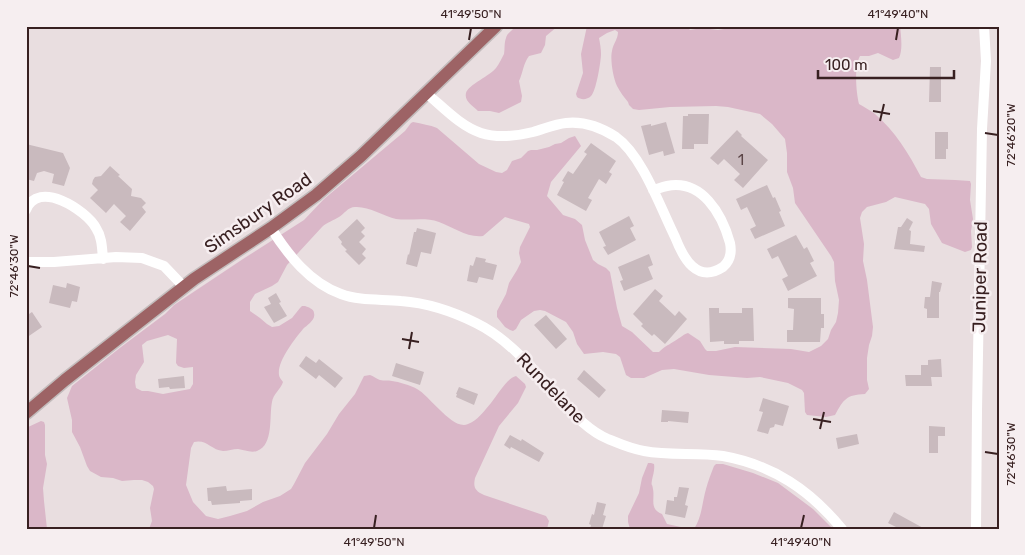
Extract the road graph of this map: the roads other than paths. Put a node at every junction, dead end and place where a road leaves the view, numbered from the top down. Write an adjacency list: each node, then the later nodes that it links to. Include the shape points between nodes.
1 (496, 26): 3 (main road, Simsbury Road)
2 (984, 26): 12 (street, Juniper Road, via 986,61 982,130)
3 (426, 93): 4 (street, via 462,123 482,133 511,136 567,123 599,128 626,146); 6 (main road, Simsbury Road, via 361,156)
4 (653, 190): 4 (street, via 690,264 708,273 727,263 731,253 730,241 708,200 696,190 684,186)
5 (26, 210): 7 (street, via 34,199 45,197 71,205 96,226)
6 (271, 228): 9 (main road, Simsbury Road); 11 (street, Rundelane, via 295,261 330,289 356,297 415,302 439,308 500,337 572,413 605,438 645,452 722,456 762,467 813,498)
7 (103, 258): 8 (street); 9 (street, via 136,257 156,262 168,269)
8 (26, 262)
9 (184, 287): 10 (main road, Simsbury Road)
10 (26, 413)
11 (842, 529)
12 (976, 529)

